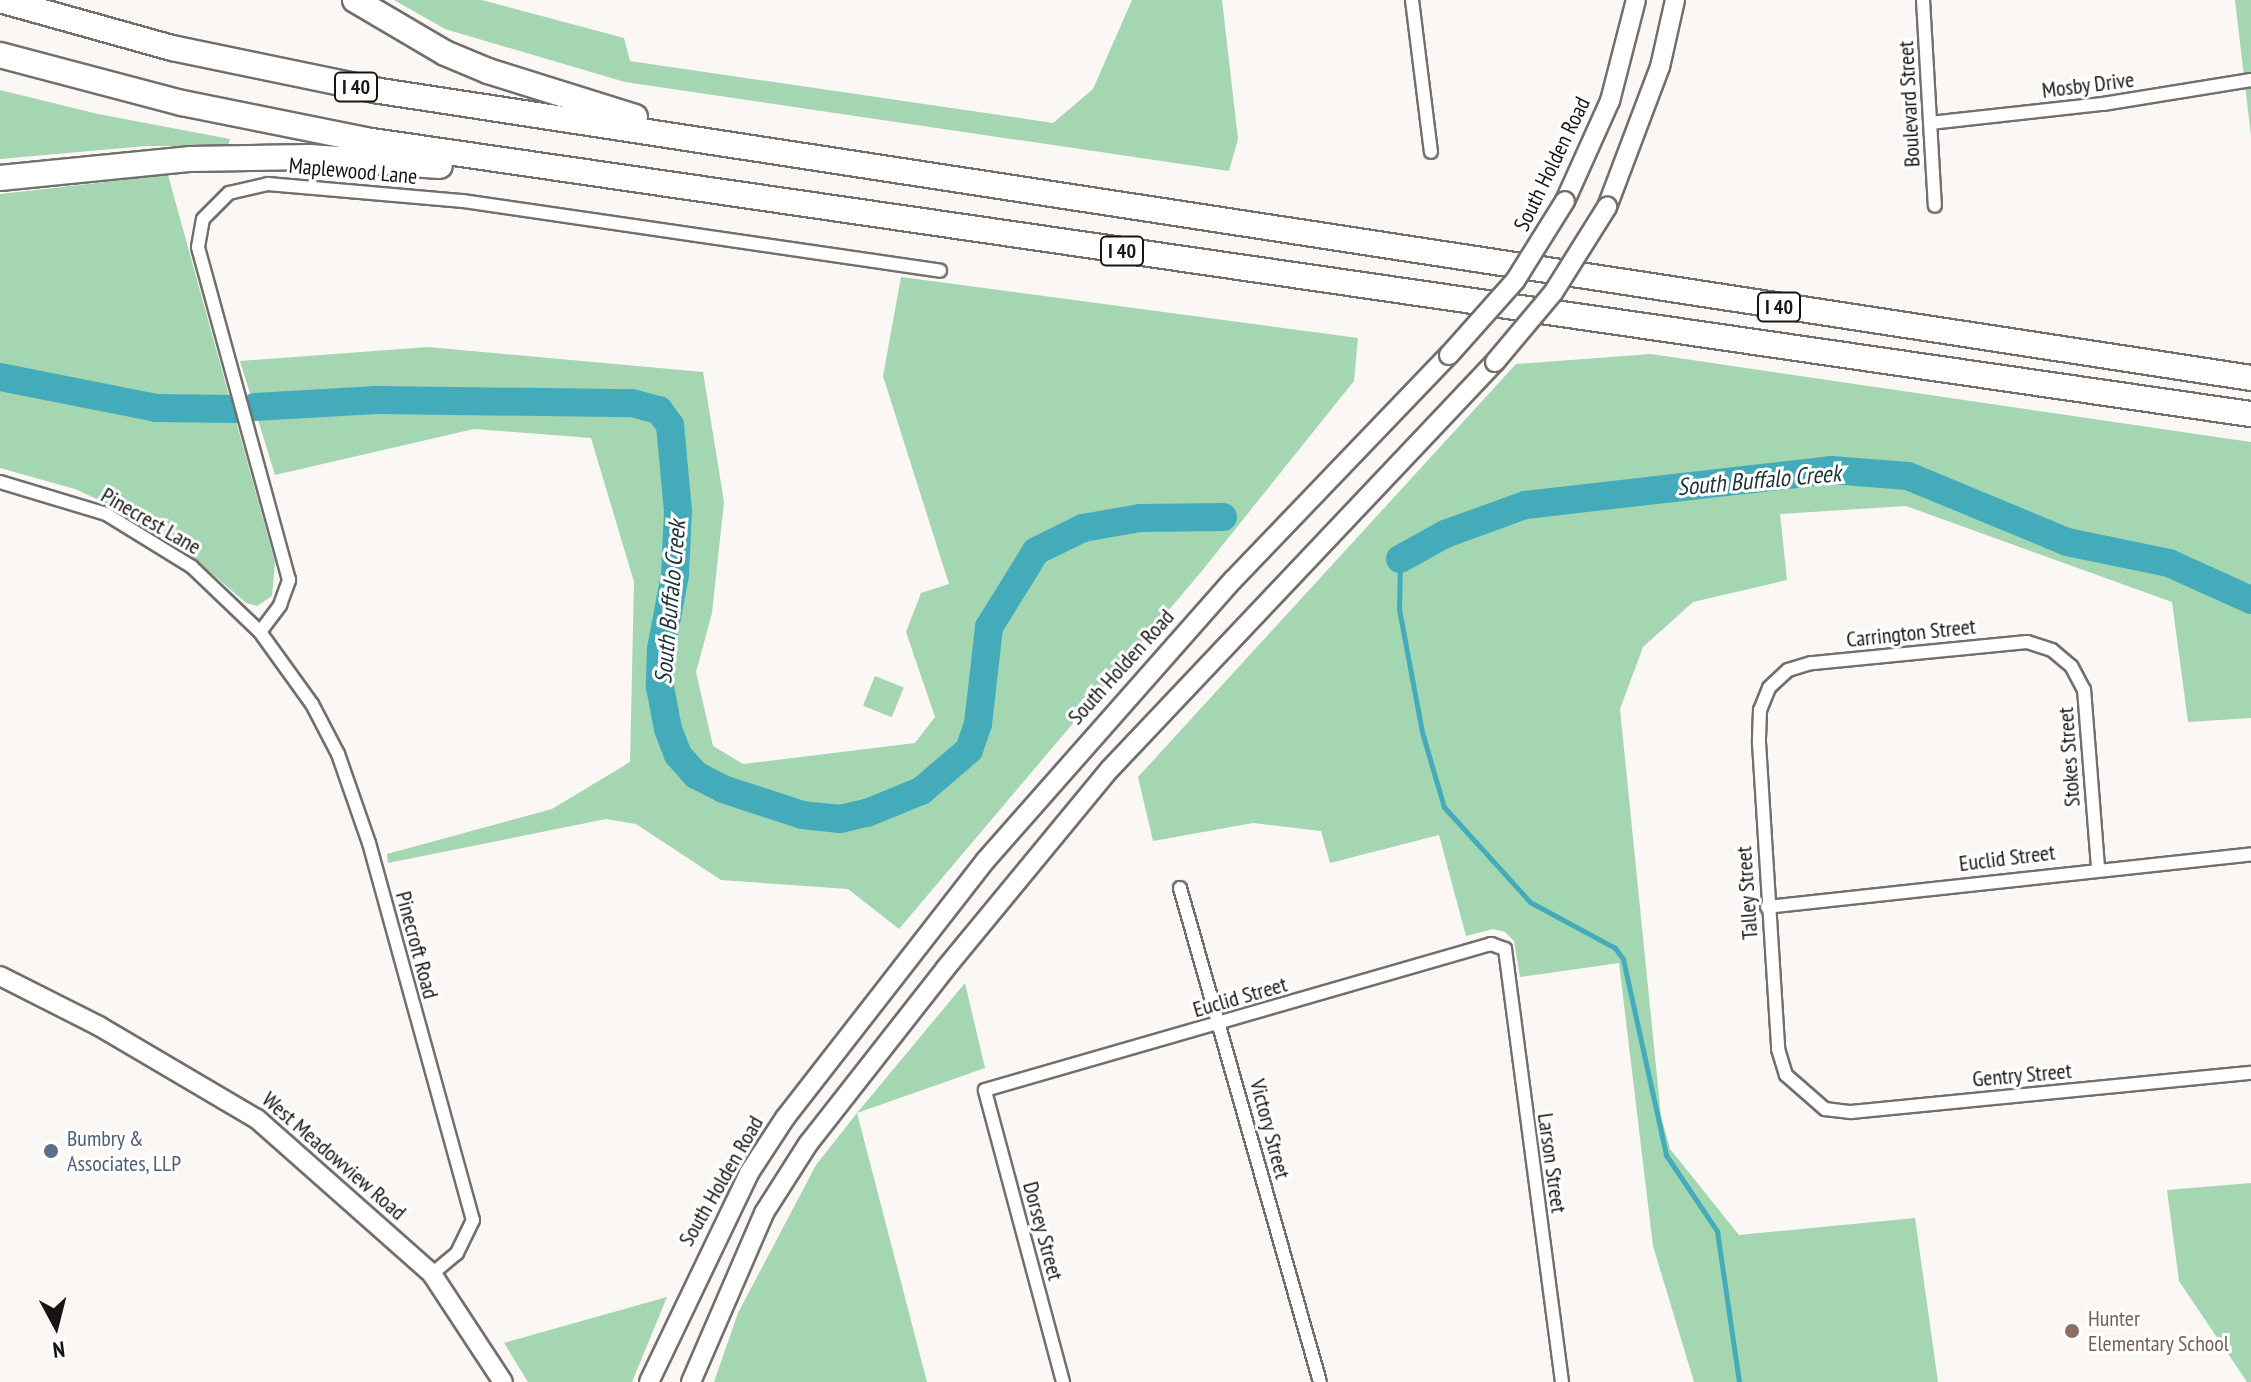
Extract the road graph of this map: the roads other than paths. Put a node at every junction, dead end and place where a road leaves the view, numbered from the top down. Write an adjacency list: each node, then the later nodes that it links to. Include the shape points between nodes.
1 (0, 0): 10 (highway, I 40, via 279,72)
2 (355, 0): 10 (highway, via 445,53 488,71)
3 (1412, 0): 11 (street)
4 (1636, 0): 34 (main road, South Holden Road, bridge, via 1610,101 1565,201 1515,281 1233,580 985,861 785,1118 749,1173)
5 (1675, 0): 35 (main road, bridge, via 1660,67 1607,207 1553,293 1495,362 1110,769 935,981 808,1144 764,1213)
6 (1923, 0): 9 (street, Boulevard Street)
7 (0, 55): 13 (highway, I 40, via 182,103 334,135)
8 (2251, 80): 9 (street, Mosby Drive, via 2103,104)
9 (1930, 123): 14 (street, Boulevard Street)
10 (718, 141): 16 (highway, I 40)
11 (1431, 152)
12 (0, 178): 13 (highway, via 191,159 309,157)
13 (706, 188): 17 (highway, I 40)
14 (1935, 206)
15 (940, 271): 19 (street, Maplewood Lane, via 463,201 268,184 229,193 203,219 198,247 289,580 280,605)
16 (2251, 378)
17 (2251, 414)
18 (0, 482): 19 (street, Pinecrest Lane, via 106,514 192,567)
19 (260, 632): 32 (street, Pinecroft Road, via 312,704 338,754 369,843 473,1220 457,1253)
20 (2057, 654): 21 (street, Carrington Street, via 2027,642 1811,663 1788,670); 23 (street, Stokes Street, via 2084,690)
21 (1772, 685): 25 (street, Talley Street, via 1760,710 1759,732)
22 (2251, 854): 23 (street, Euclid Street)
23 (2098, 867): 25 (street, Euclid Street)
24 (1180, 888): 28 (street, Victory Street)
25 (1767, 907): 31 (street, Talley Street, via 1778,1049 1786,1075)
26 (1505, 949): 28 (street, Euclid Street, via 1491,944); 38 (street, Larson Street)
27 (0, 976): 32 (main road, West Meadowview Road, via 246,1110)
28 (1221, 1025): 30 (street, Euclid Street); 37 (street, Victory Street)
29 (2251, 1073): 31 (street, Gentry Street, via 1851,1112 1825,1109)
30 (985, 1090): 36 (street, Dorsey Street)
31 (1802, 1093)
32 (432, 1274): 33 (main road, West Meadowview Road)
33 (503, 1382)
34 (649, 1382)
35 (691, 1382)
36 (1063, 1382)
37 (1320, 1382)
38 (1562, 1382)

